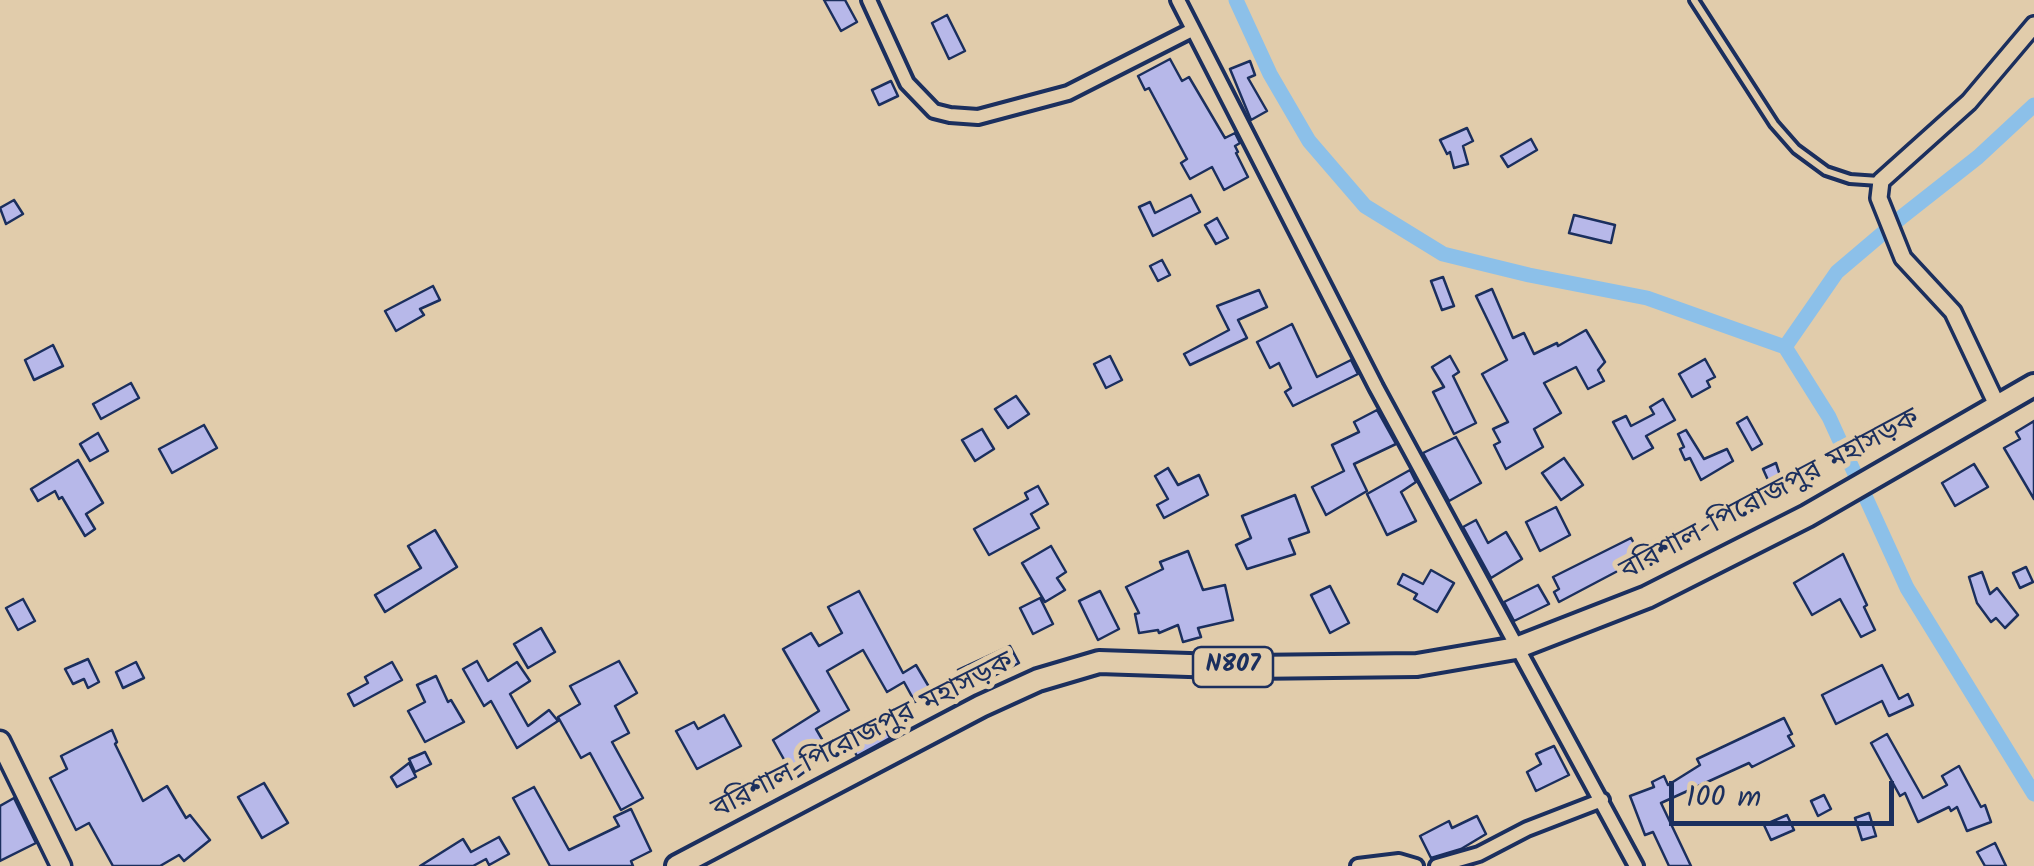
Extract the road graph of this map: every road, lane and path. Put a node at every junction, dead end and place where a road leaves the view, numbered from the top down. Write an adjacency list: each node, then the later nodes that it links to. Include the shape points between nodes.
1 (868, 0): 5 (street, via 908,82 934,111 950,115 978,117 1068,94)
2 (1178, 0): 5 (street)
3 (1694, 0): 6 (lane, via 1796,149 1826,171)
4 (2034, 25): 6 (street, via 1970,102)
5 (1192, 30): 9 (street)
6 (1880, 189): 8 (street, via 1903,258 1954,312)
7 (2034, 385): 8 (highway, বরিশাল-পিরোজপুর মহাসড়ক / N807)
8 (1998, 407): 9 (highway, বরিশাল-পিরোজপুর মহাসড়ক / N807, via 1647,598)
9 (1516, 648): 11 (street); 13 (highway, বরিশাল-পিরোজপুর মহাসড়ক / N807, via 1416,665 1099,662 981,706)
10 (0, 740): 12 (main road)
11 (1602, 800): 16 (street); 17 (street)
12 (61, 866)
13 (676, 866)
14 (1358, 866): 15 (street, via 1398,860)
15 (1416, 866)
16 (1437, 866)
17 (1636, 866)

